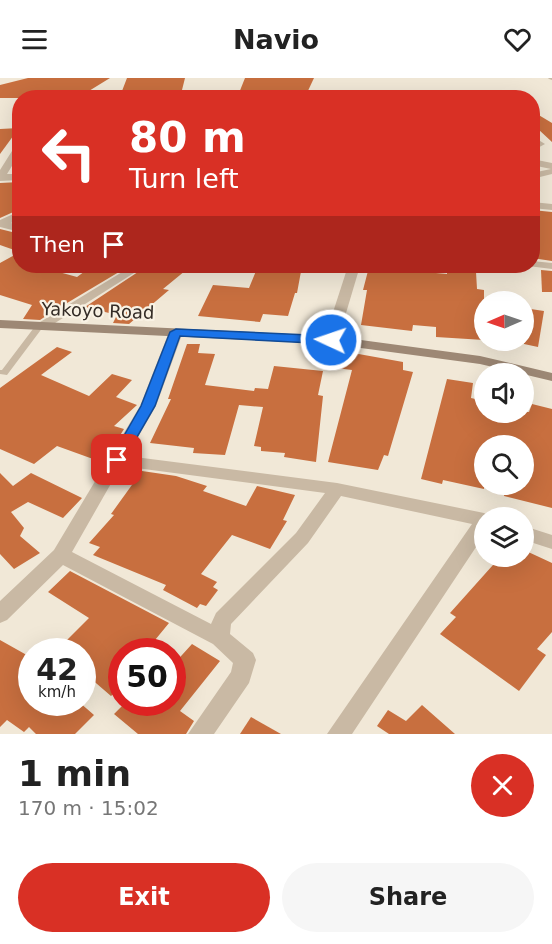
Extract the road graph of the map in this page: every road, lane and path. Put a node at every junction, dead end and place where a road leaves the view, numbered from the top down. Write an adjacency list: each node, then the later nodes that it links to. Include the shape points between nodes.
1 (12, 158): 2 (street)
2 (1, 177)
3 (128, 273): 6 (street)
4 (352, 273): 8 (street)
5 (0, 324): 6 (main road, Yakoyo Road)
6 (39, 327): 7 (main road, Yakoyo Road); 9 (lane, via 4,372)
7 (176, 332): 8 (main road, Yakoyo Road); 11 (street, via 148,406)
8 (331, 340): 10 (main road, Yakoyo Road, via 480,360)
9 (0, 372)
10 (552, 376)
11 (117, 460): 12 (street); 17 (street)
12 (338, 489): 13 (street); 19 (street, via 302,538 223,619)
13 (474, 518)
14 (474, 535): 21 (street)
15 (534, 536): 16 (street)
16 (552, 542)
17 (61, 555): 18 (street); 19 (street)
18 (0, 614)
19 (220, 638): 20 (street, via 245,660 242,676)
20 (200, 734)
21 (339, 734)

